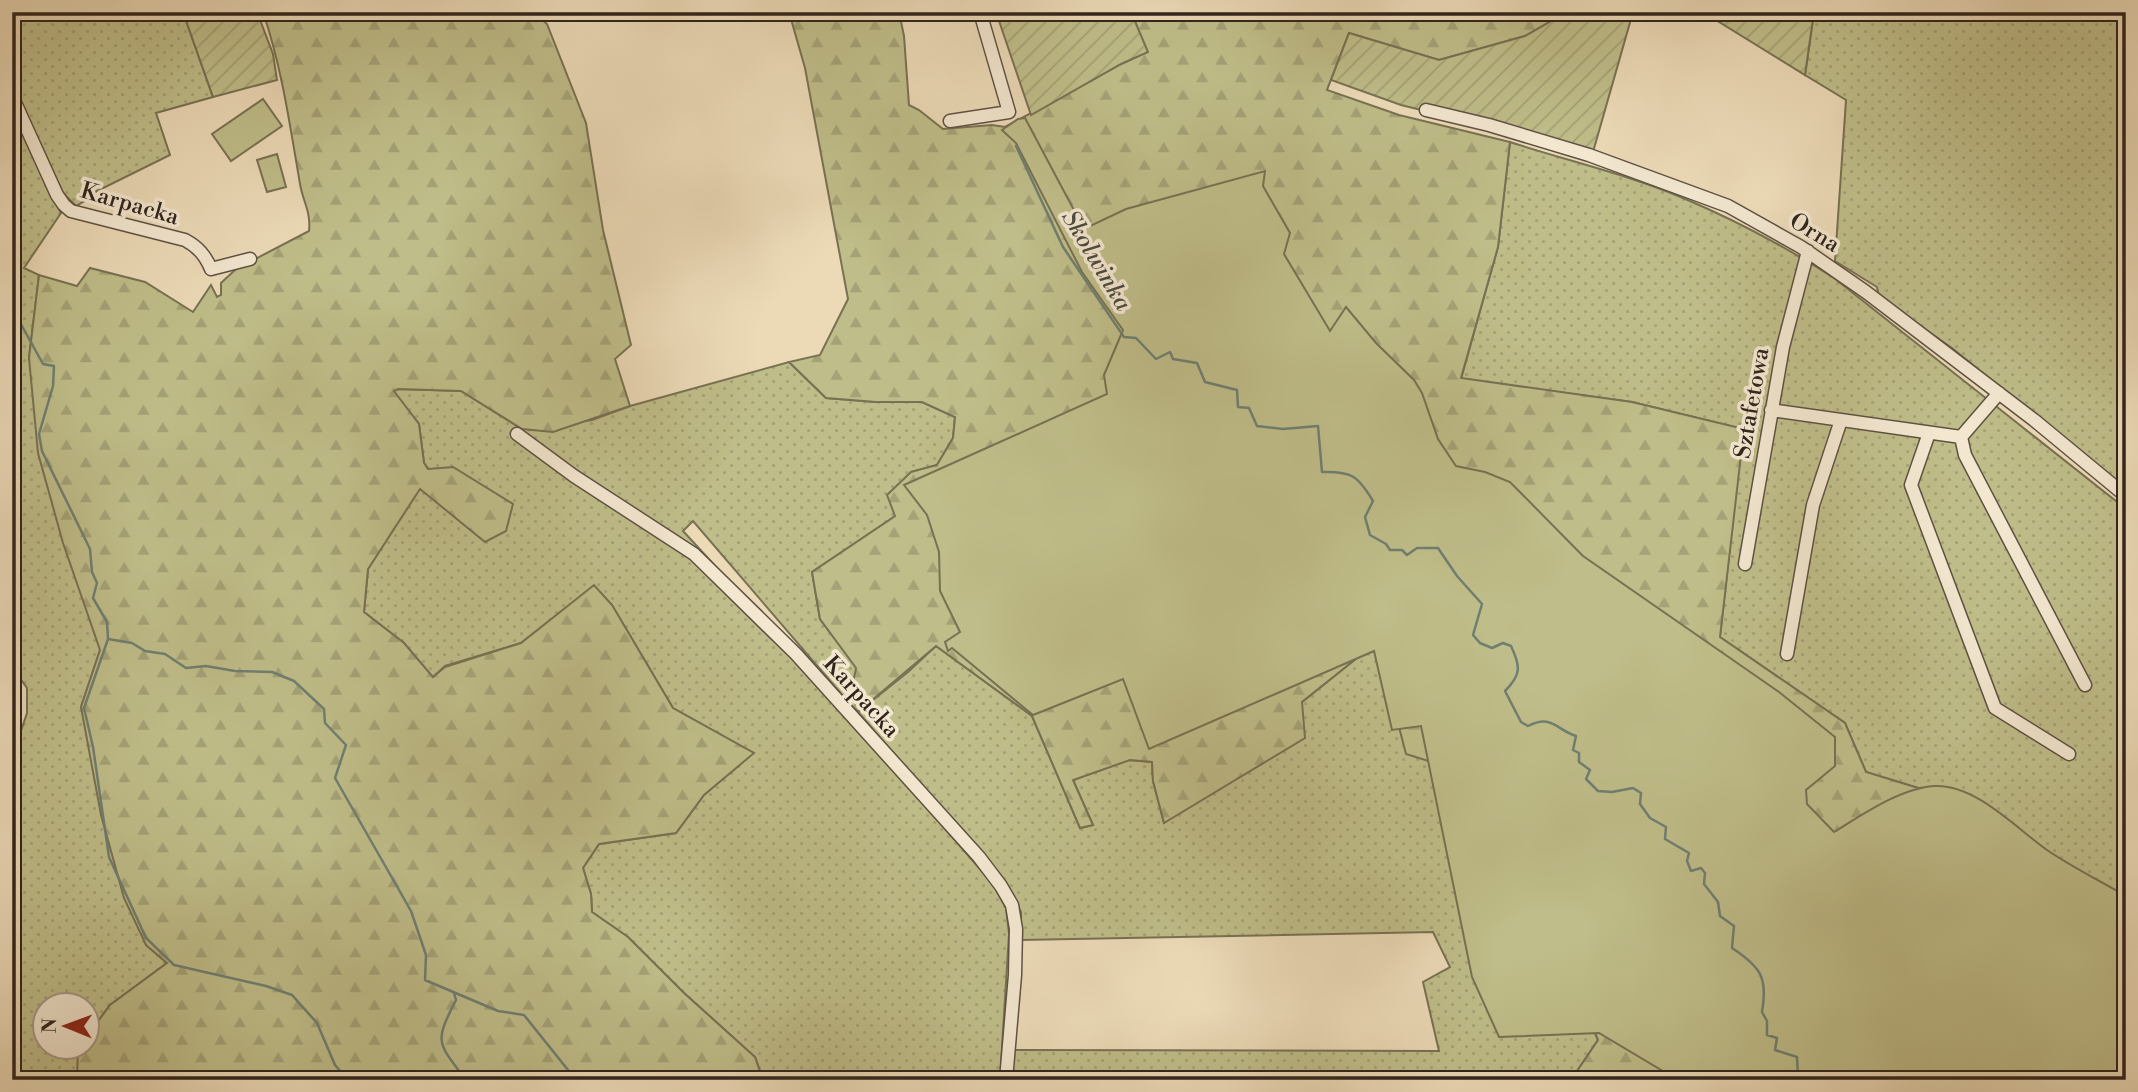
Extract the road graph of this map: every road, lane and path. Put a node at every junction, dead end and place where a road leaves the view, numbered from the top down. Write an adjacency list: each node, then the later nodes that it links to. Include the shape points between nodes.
1 (981, 12): 4 (street, via 1009,112)
2 (12, 96): 6 (street, Karpacka, via 57,195 71,211 185,240 206,257 211,269)
3 (1426, 110): 5 (street, Orna, via 1589,155 1695,192)
4 (950, 121)
5 (1808, 251): 7 (street, Orna); 8 (street, Sztafetowa)
6 (250, 258)
7 (1999, 393): 12 (street); 13 (street, Orna)
8 (1771, 410): 9 (street); 14 (street, Sztafetowa)
9 (1841, 420): 10 (street); 15 (street, via 1813,505)
10 (1929, 433): 12 (street); 17 (street, via 1911,485 1995,708)
11 (517, 434): 18 (street, Karpacka, via 694,554 796,654 986,866 1012,905 1016,929)
12 (1961, 437): 16 (street, via 1965,455)
13 (2126, 496)
14 (1745, 564)
15 (1787, 654)
16 (2085, 685)
17 (2069, 754)
18 (1006, 1080)

